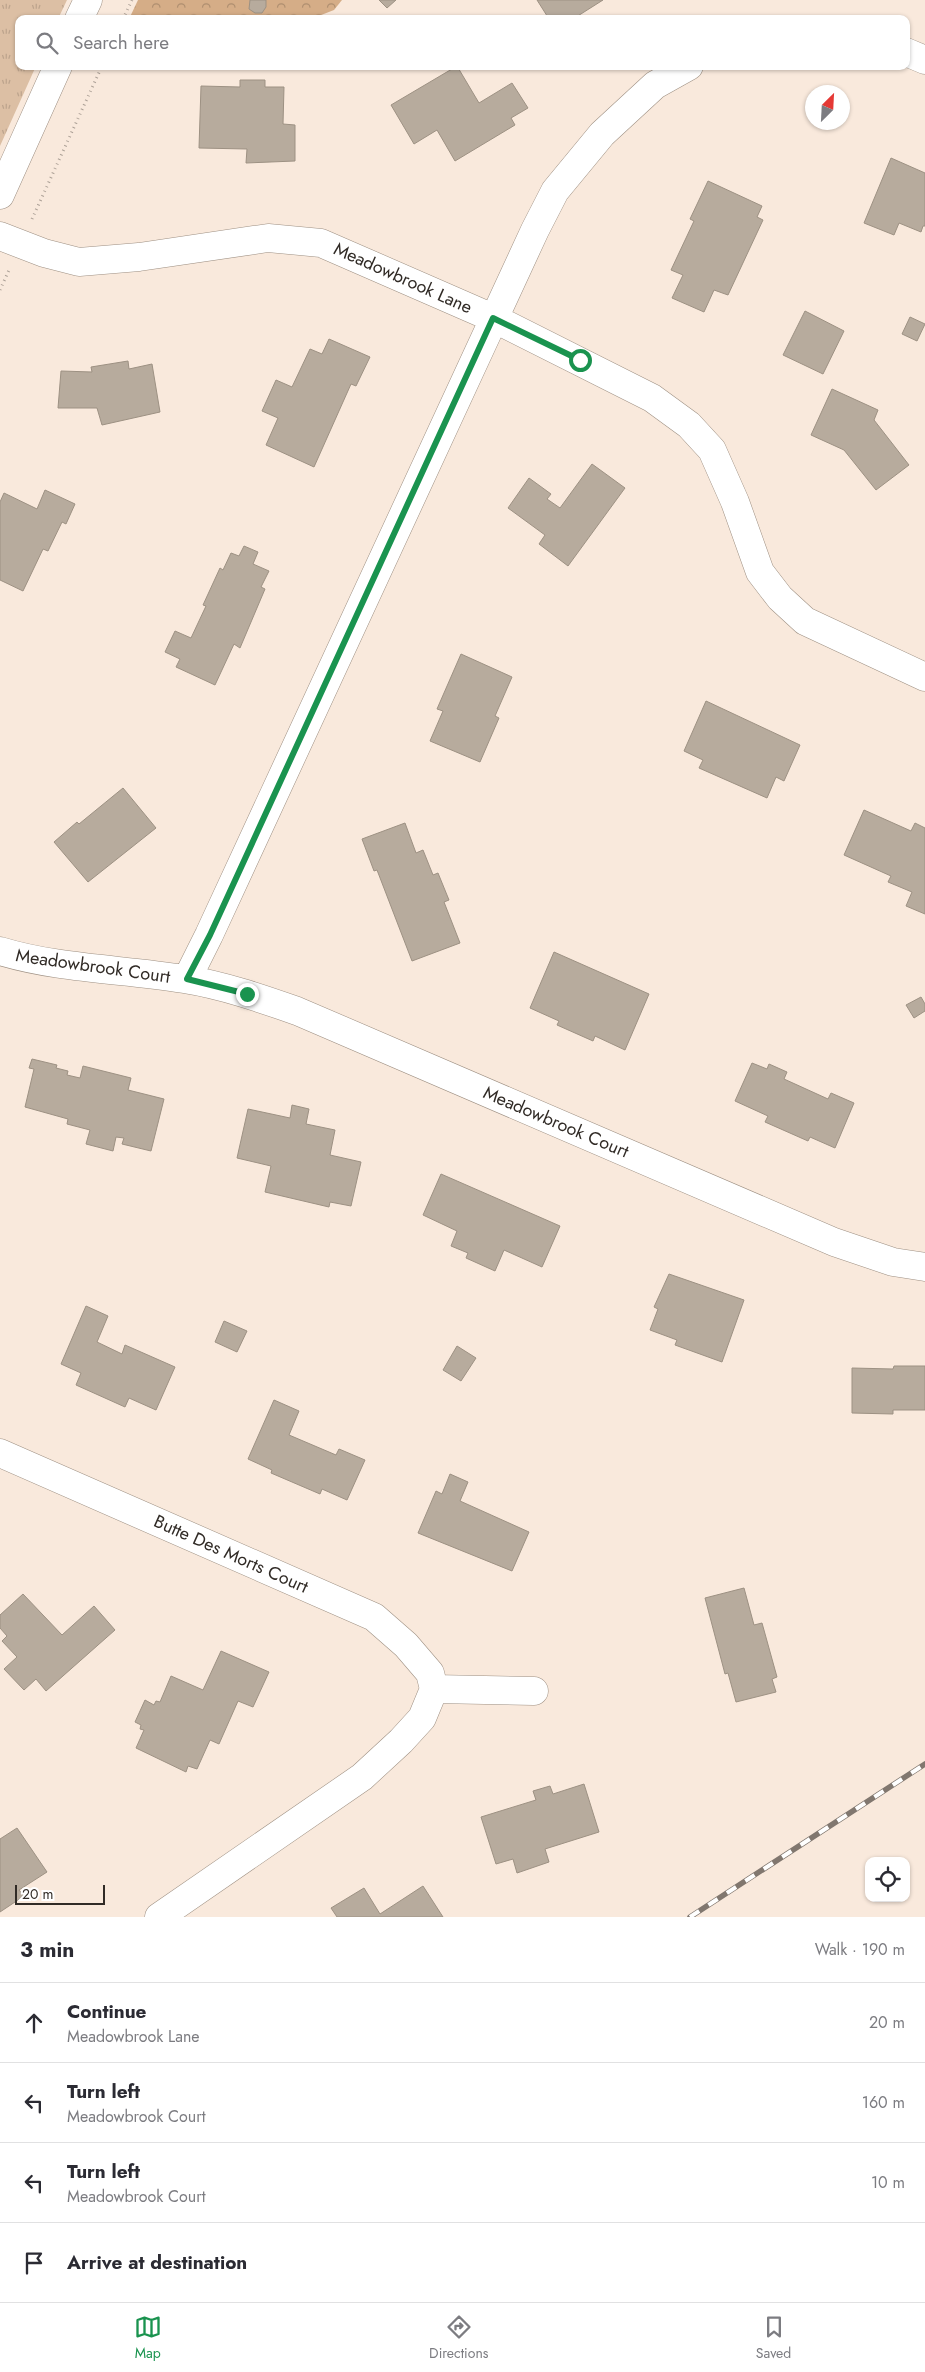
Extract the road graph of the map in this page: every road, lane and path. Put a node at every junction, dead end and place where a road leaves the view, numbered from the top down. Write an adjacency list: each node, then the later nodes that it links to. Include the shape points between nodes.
1 (88, 0): 3 (street)
2 (132, 0): 4 (path)
3 (81, 15)
4 (125, 15)
5 (910, 54): 6 (street)
6 (925, 60)
7 (56, 70): 10 (street)
8 (100, 70): 11 (path)
9 (682, 70): 13 (street, Meadowbrook Court, via 655,85 602,134 578,162 556,191 534,230)
10 (0, 195)
11 (10, 240): 12 (path); 13 (street, Meadowbrook Lane, via 79,262 139,257 268,238 321,242)
12 (0, 290)
13 (493, 318): 14 (street, Meadowbrook Lane, via 652,398 688,426 712,450 760,572 780,598 805,620); 16 (street, Meadowbrook Court)
14 (925, 676)
15 (0, 951): 16 (street, Meadowbrook Court, via 29,960)
16 (187, 979): 17 (street, Meadowbrook Court, via 297,1011 834,1242 893,1262)
17 (925, 1267)
18 (0, 1453): 19 (street, Butte Des Morts Court, via 374,1617 406,1645 430,1673)
19 (434, 1689): 20 (street); 21 (street, via 422,1718 362,1777)
20 (534, 1691)
21 (159, 1917)

